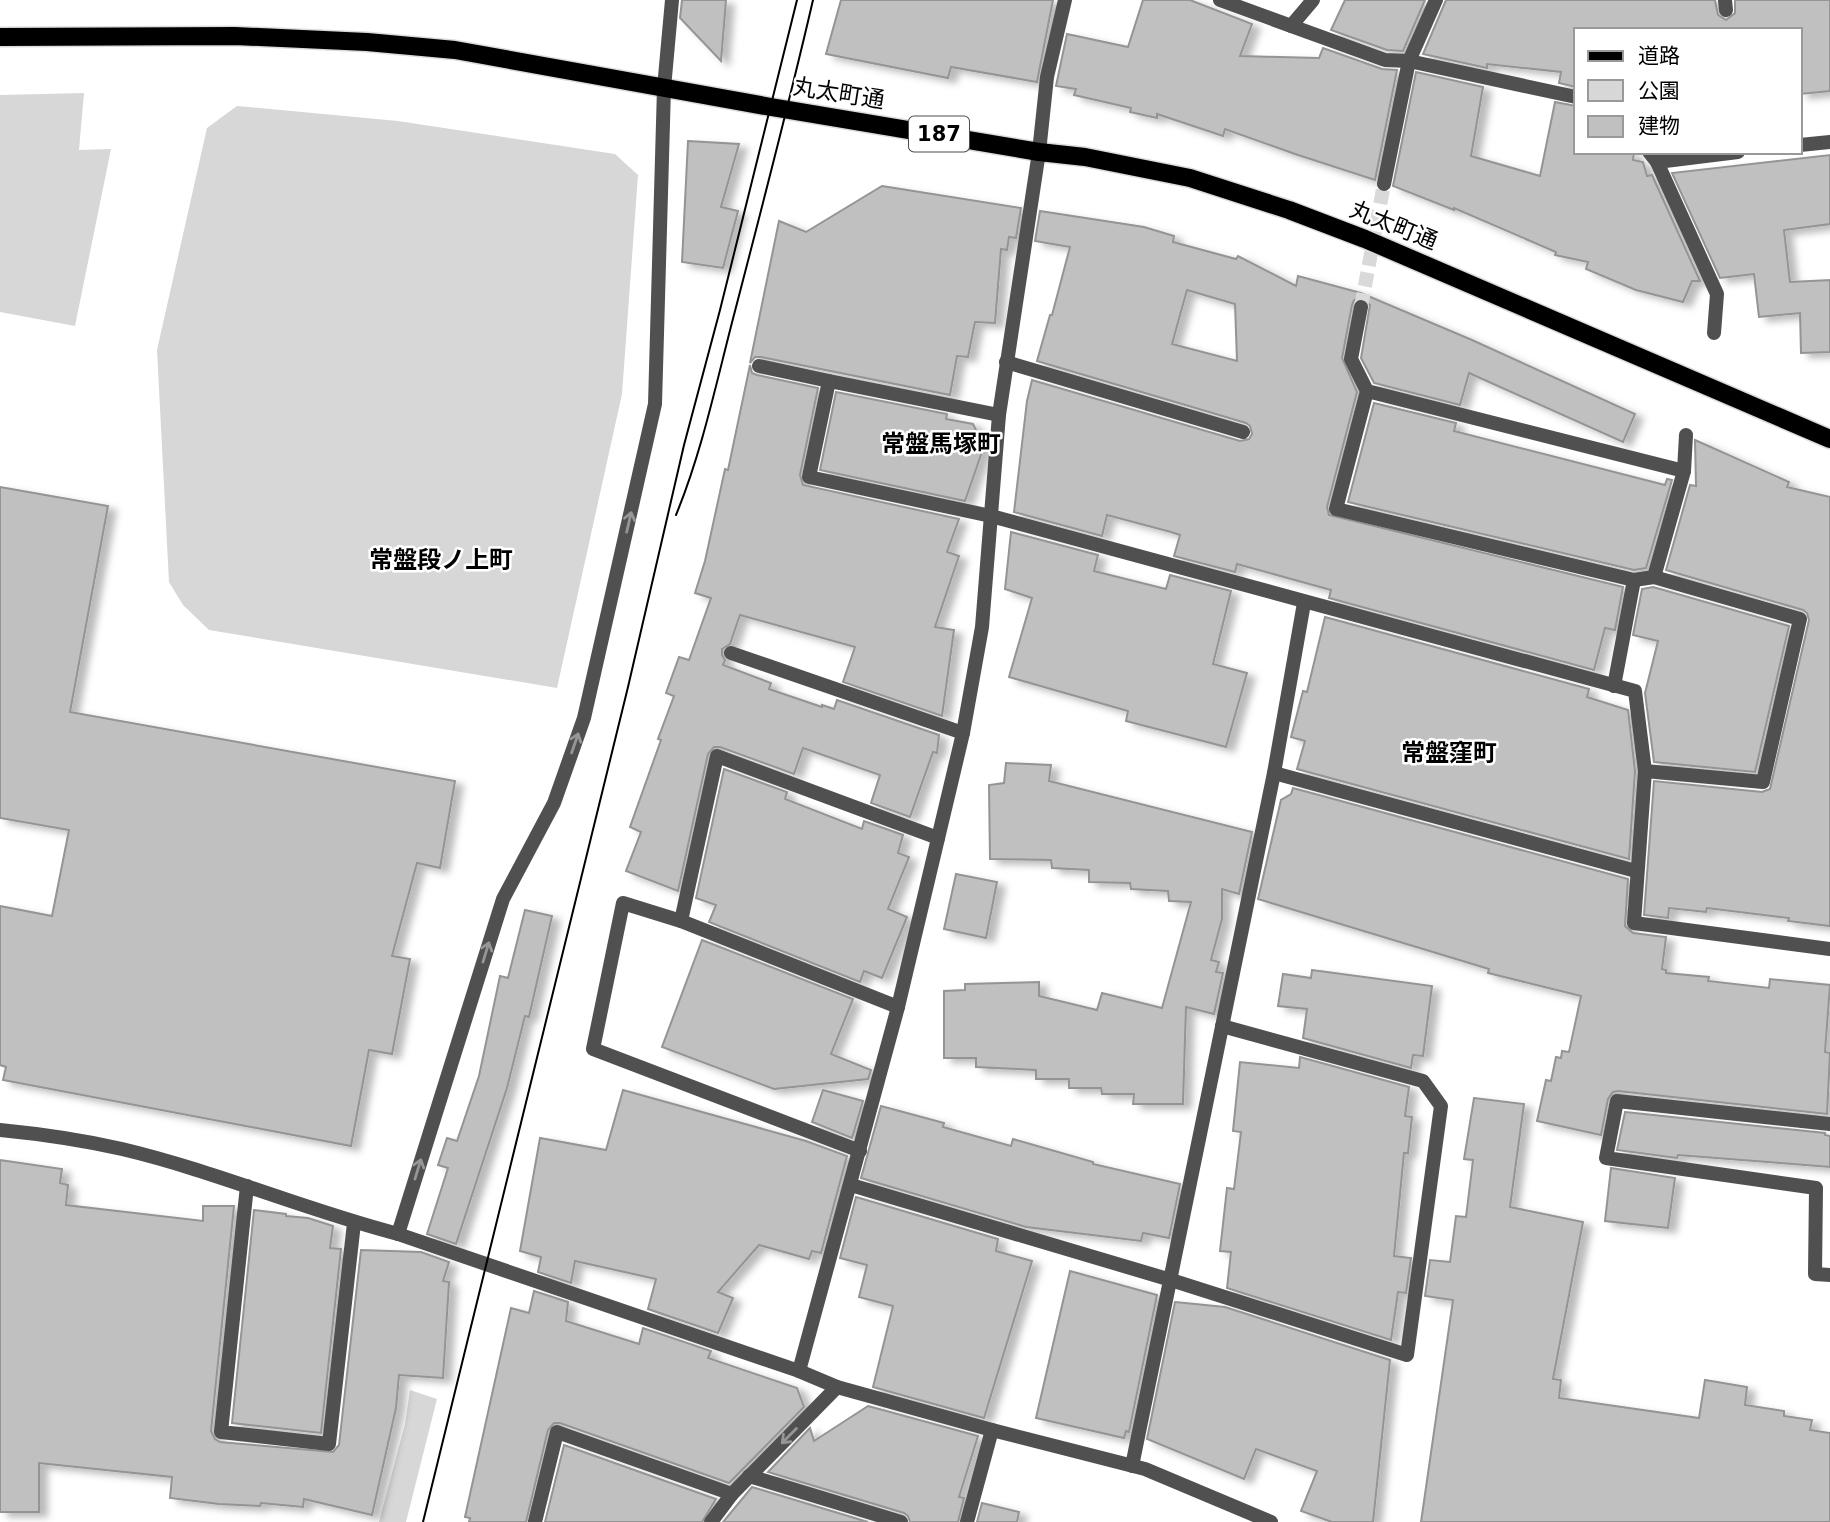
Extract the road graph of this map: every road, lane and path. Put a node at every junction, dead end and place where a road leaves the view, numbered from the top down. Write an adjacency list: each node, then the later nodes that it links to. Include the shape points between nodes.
1 (673, 0): 9 (street)
2 (1065, 0): 13 (street, via 1048,77)
3 (1220, 0): 6 (street)
4 (1313, 0): 6 (street)
5 (1436, 0): 8 (street)
6 (1291, 26): 8 (street, via 1385,60)
7 (0, 37): 9 (main road, 丸太町通 / 187, via 235,36 368,42 455,50)
8 (1409, 61): 10 (street); 16 (street)
9 (664, 88): 13 (main road, 丸太町通 / 187); 49 (street, one-way to 9, via 503,899 554,803 584,718 655,404)
10 (1574, 97)
11 (1830, 142): 12 (street)
12 (1802, 145)
13 (1039, 152): 19 (street); 26 (main road, 丸太町通 / 187, via 1190,178 1289,210)
14 (1704, 154): 15 (street)
15 (1653, 157): 18 (street, via 1717,293)
16 (1384, 184)
17 (1361, 307): 22 (street, via 1351,359)
18 (1714, 333)
19 (1006, 362): 23 (street); 24 (street)
20 (758, 366): 21 (street)
21 (829, 381): 23 (street); 28 (street, via 809,477)
22 (1367, 391): 27 (street); 30 (street, via 1336,509)
23 (999, 415): 28 (street)
24 (1243, 432)
25 (1686, 435): 27 (street)
26 (1830, 439)
27 (1684, 471): 29 (street)
28 (992, 516): 31 (street); 34 (street, via 982,627)
29 (1654, 577): 30 (street); 35 (street, via 1800,619 1763,782)
30 (1634, 580): 33 (street)
31 (1304, 603): 33 (street); 36 (street)
32 (731, 653): 34 (street)
33 (1615, 686): 35 (street, via 1635,691)
34 (963, 733): 37 (street)
35 (1645, 771): 38 (street)
36 (1274, 772): 38 (street); 42 (street)
37 (939, 838): 39 (street, via 717,756); 41 (street)
38 (1636, 871): 40 (street, via 1634,923)
39 (681, 921): 41 (street); 45 (street, via 623,903 593,1049)
40 (1830, 949)
41 (898, 1007): 45 (street)
42 (1222, 1026): 51 (street); 51 (street, via 1423,1081 1441,1106 1407,1355)
43 (1830, 1124): 50 (street, via 1617,1101 1606,1158 1816,1188 1815,1274)
44 (0, 1130): 47 (street, via 123,1150)
45 (860, 1151): 46 (street)
46 (851, 1185): 51 (street); 52 (street)
47 (247, 1186): 48 (street); 48 (street, via 221,1432 329,1444)
48 (354, 1223): 49 (street)
49 (398, 1234): 52 (street)
50 (1830, 1275)
51 (1171, 1280): 55 (street)
52 (799, 1371): 53 (street)
53 (837, 1387): 54 (street); 56 (street, one-way to 56)
54 (992, 1430): 55 (street); 61 (street)
55 (1132, 1466): 62 (street)
56 (749, 1476): 57 (street); 60 (street)
57 (732, 1494): 58 (street, via 557,1432); 59 (street)
58 (535, 1522)
59 (711, 1522)
60 (901, 1522)
61 (967, 1522)
62 (1271, 1522)

